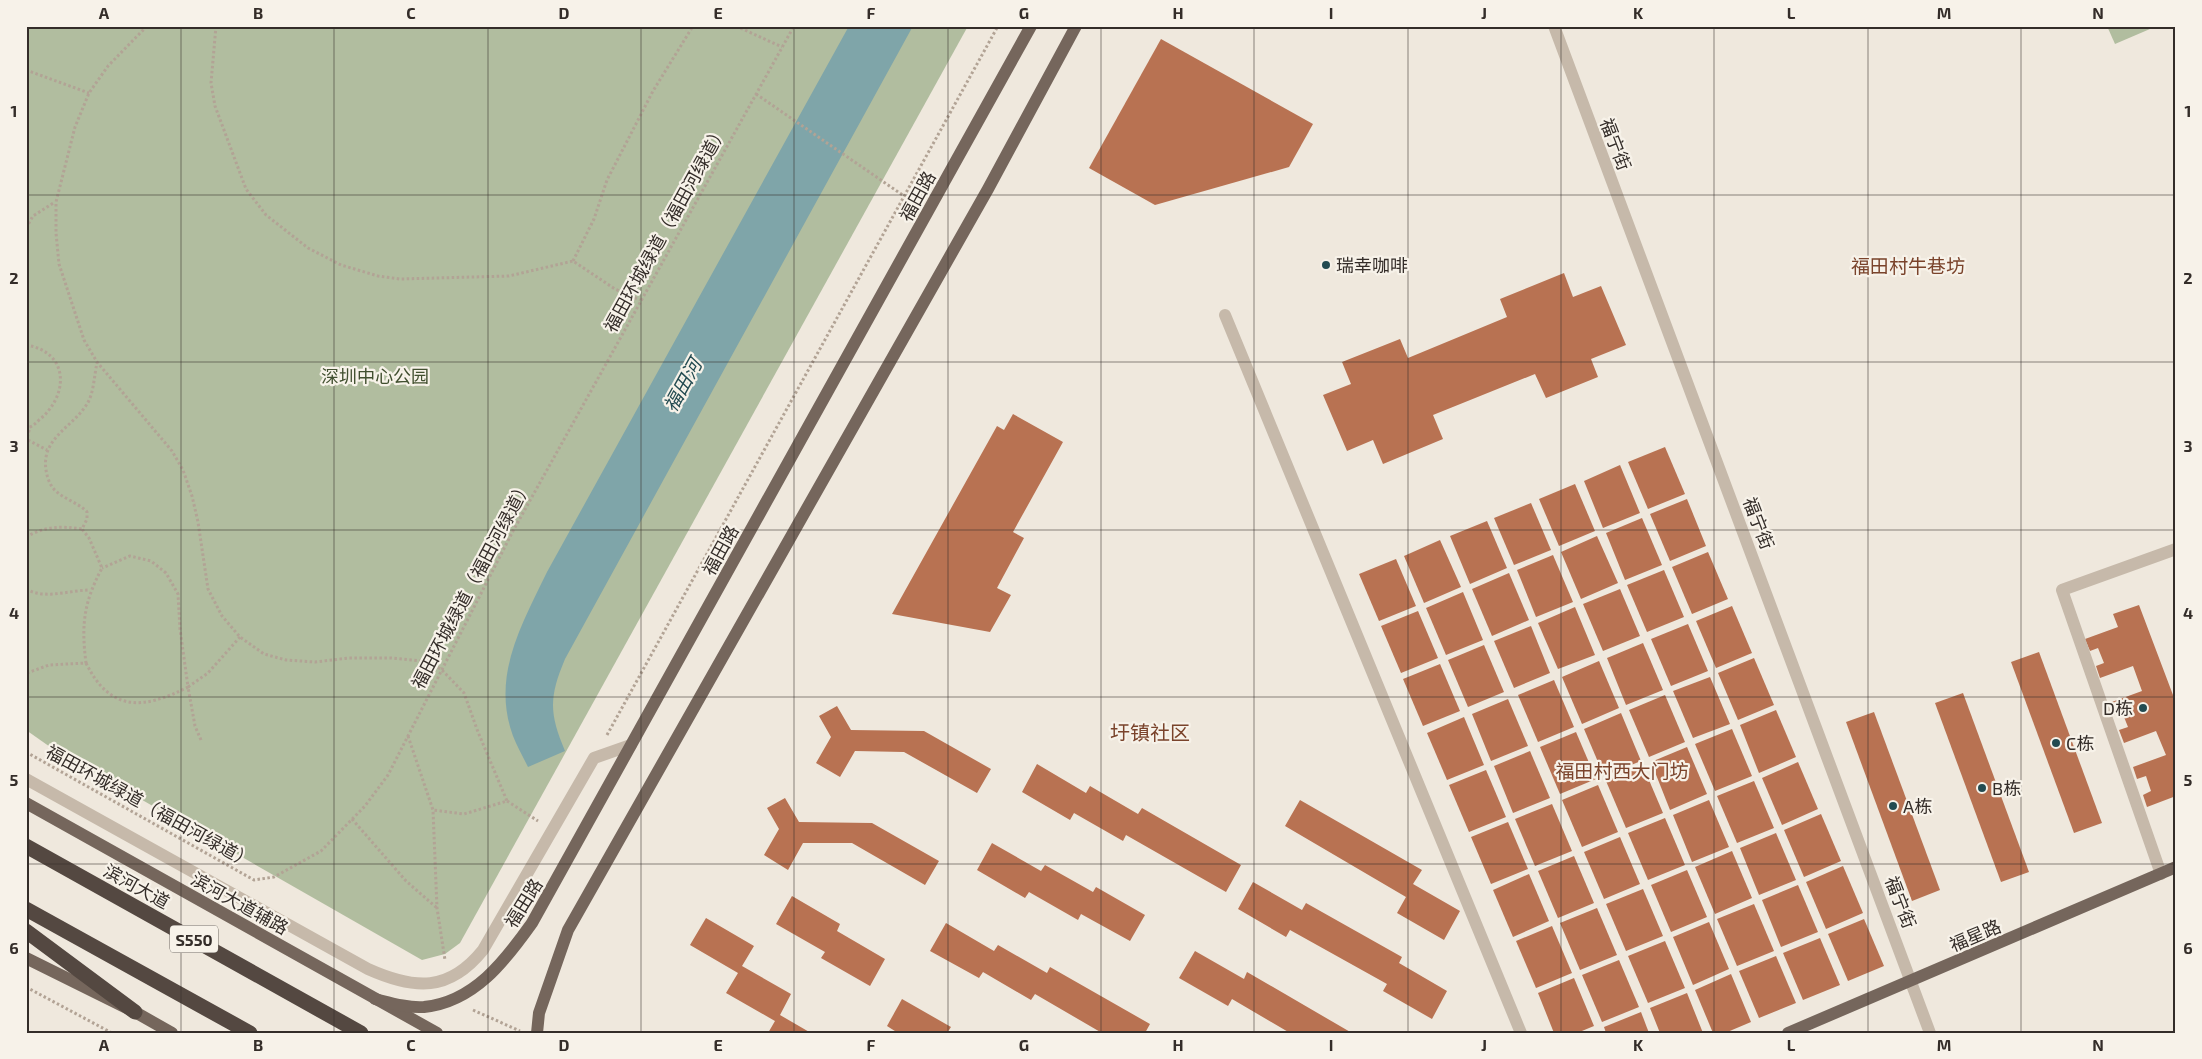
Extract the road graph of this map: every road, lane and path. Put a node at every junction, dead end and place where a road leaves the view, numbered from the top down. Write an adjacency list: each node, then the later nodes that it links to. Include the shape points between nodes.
1 (147, 26): 12 (path, via 108,66)
2 (216, 26): 17 (path, via 212,91 246,189 266,215 308,248 341,265 400,279 509,276)
3 (693, 26): 17 (path, via 653,91 607,180 594,219)
4 (736, 26): 10 (path)
5 (794, 26): 10 (path, 福田环城绿道（福田河绿道）)
6 (998, 26): 14 (path)
7 (1031, 26): 38 (main road, 福田路)
8 (1076, 26): 66 (main road, via 992,182 568,930 539,1013)
9 (1554, 26): 55 (street, 福宁街)
10 (782, 47): 13 (path, 福田环城绿道（福田河绿道）)
11 (26, 70): 12 (path)
12 (89, 93): 15 (path, via 75,127)
13 (756, 94): 14 (path); 18 (path, 福田环城绿道（福田河绿道）)
14 (904, 196): 40 (path)
15 (56, 202): 16 (path, via 33,216); 21 (path, via 59,264 84,340)
16 (26, 228)
17 (572, 261): 18 (path, via 614,289)
18 (640, 300): 33 (path, 福田环城绿道（福田河绿道）)
19 (1225, 315): 67 (street)
20 (26, 345): 22 (path, via 53,357 62,378 56,400 46,415)
21 (97, 362): 24 (path, via 92,394 87,404 56,435); 31 (path, via 172,450 183,470 198,522 208,589 222,616)
22 (28, 428): 23 (path)
23 (27, 441): 24 (path)
24 (47, 450): 25 (path, via 47,477 53,488 87,512)
25 (82, 529): 26 (path, via 63,526); 28 (path)
26 (26, 537)
27 (2176, 549): 49 (street, via 2062,590)
28 (102, 568): 30 (path); 35 (path, via 130,556 151,561 166,573 178,594)
29 (26, 589): 30 (path, via 32,593 49,594)
30 (90, 590): 32 (path, via 83,617)
31 (240, 638): 33 (path, via 264,654 286,660 315,662 391,658 422,661); 35 (path, via 208,673)
32 (86, 663): 34 (path, via 49,665); 35 (path, via 104,690 122,702 145,703)
33 (441, 669): 36 (path, 福田环城绿道（福田河绿道）); 42 (path, via 464,693)
34 (26, 672)
35 (188, 687): 37 (path)
36 (408, 736): 44 (path); 45 (path, 福田环城绿道（福田河绿道）, via 388,775)
37 (200, 740)
38 (631, 745): 40 (street); 57 (main road, 福田路, via 532,923 497,968 464,995 443,1004 404,1006)
39 (26, 752): 45 (path, 福田环城绿道（福田河绿道）, via 254,880 274,877 321,851)
40 (594, 758): 46 (street)
41 (26, 779): 46 (street, via 368,969 393,980 413,984 453,977 472,964)
42 (507, 801): 44 (path, via 464,814); 46 (path)
43 (26, 803): 57 (main road, 滨河大道辅路)
44 (433, 810): 50 (path)
45 (352, 819): 50 (path, via 406,881)
46 (553, 830)
47 (26, 846): 63 (highway, 滨河大道 / S550)
48 (2176, 867): 49 (main road, 福星路)
49 (2161, 874): 55 (main road, 福星路)
50 (437, 908): 54 (path)
51 (26, 909): 62 (highway)
52 (26, 931): 59 (highway)
53 (26, 958): 59 (main road)
54 (446, 965)
55 (1912, 981): 68 (main road, 福星路); 69 (street, 福宁街)
56 (26, 987): 60 (path)
57 (375, 999): 64 (main road, 滨河大道辅路)
58 (473, 1010): 65 (path)
59 (135, 1012): 61 (main road)
60 (112, 1033)
61 (172, 1033)
62 (250, 1033)
63 (361, 1033)
64 (437, 1033)
65 (523, 1033)
66 (538, 1033)
67 (1521, 1033)
68 (1788, 1033)
69 (1930, 1033)

